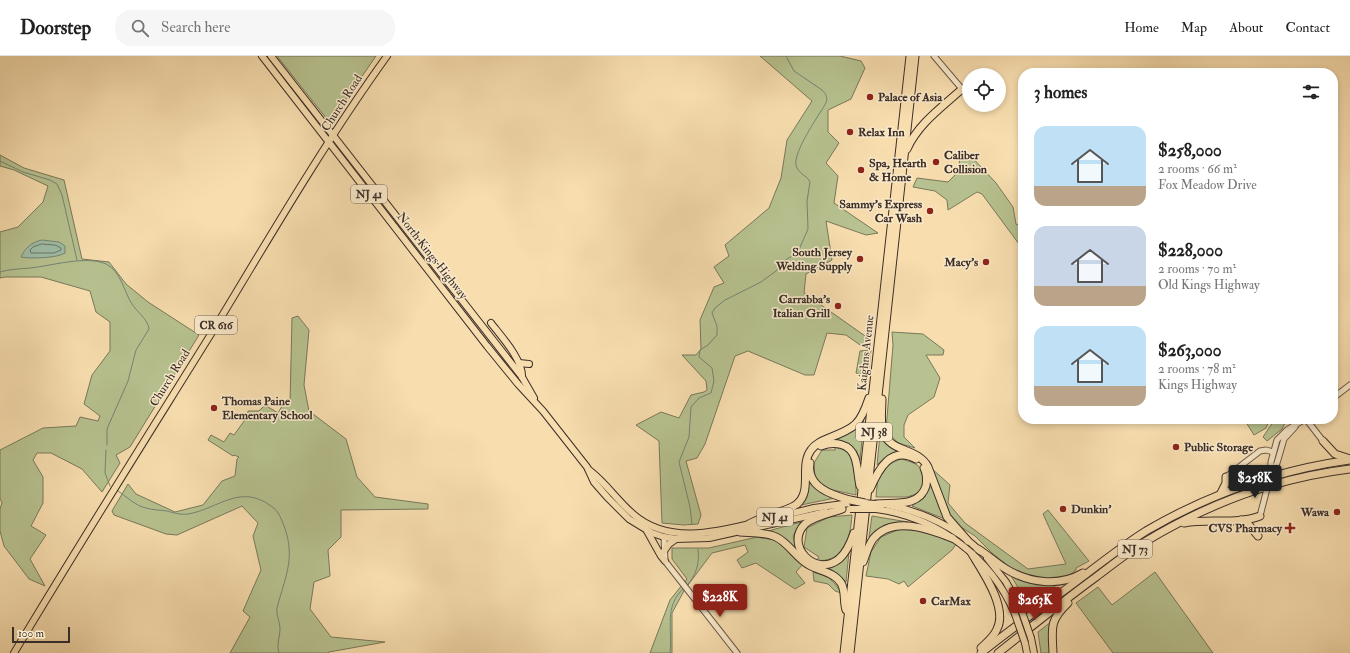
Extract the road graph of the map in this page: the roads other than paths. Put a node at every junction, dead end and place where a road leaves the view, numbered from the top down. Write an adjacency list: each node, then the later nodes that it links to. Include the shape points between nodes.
1 (262, 56): 9 (main road, North Kings Highway / NJ 41)
2 (271, 56): 8 (main road, North Kings Highway / NJ 41)
3 (387, 56): 8 (main road, Church Road / CR 616)
4 (910, 56): 16 (highway, Kaighns Avenue / NJ 38)
5 (915, 56): 10 (highway, Kaighns Avenue / NJ 38)
6 (934, 56): 7 (street)
7 (962, 89): 10 (highway, via 916,133)
8 (333, 136): 9 (main road, Church Road / CR 616); 15 (main road, North Kings Highway / NJ 41)
9 (329, 142): 19 (main road, North Kings Highway / NJ 41, via 487,346); 54 (main road, Church Road / CR 616)
10 (904, 157): 14 (highway, Kaighns Avenue / NJ 38)
11 (491, 322): 12 (main road)
12 (519, 363): 13 (main road); 15 (main road)
13 (529, 364)
14 (881, 368): 32 (highway, Kaighns Avenue / NJ 38); 46 (highway, via 882,425 885,437 892,444 924,461 947,517)
15 (522, 377): 19 (main road, North Kings Highway / NJ 41)
16 (874, 384): 32 (highway, Kaighns Avenue / NJ 38); 38 (highway, via 863,415 855,425 846,432 819,442 810,451 805,462 804,490 800,501 791,508)
17 (1350, 385): 18 (street)
18 (1338, 394)
19 (543, 411): 25 (main road, North Kings Highway / NJ 41)
20 (1298, 424): 23 (street, via 1280,436); 28 (street, via 1284,439)
21 (1309, 424): 22 (street)
22 (1323, 442): 24 (highway, via 1335,454)
23 (1273, 452): 27 (street, via 1260,451); 28 (street)
24 (1350, 459): 28 (highway, NJ 73)
25 (587, 467): 38 (main road, North Kings Highway / NJ 41, via 642,521 664,531 700,533); 40 (main road, North Kings Highway / NJ 41, via 594,482 614,505 629,519)
26 (1350, 469): 30 (highway, NJ 73)
27 (1226, 477): 29 (highway, via 1233,484); 31 (highway)
28 (1270, 477): 29 (highway, NJ 73); 30 (street)
29 (1240, 486): 31 (highway, NJ 73)
30 (1268, 486): 35 (street); 39 (highway, NJ 73, via 1216,505)
31 (1221, 493): 49 (highway, NJ 73, via 1156,525)
32 (864, 499): 33 (highway, bridge); 33 (highway, via 852,452 838,443 821,446 810,462 812,479 820,488); 34 (main road, NJ 41, bridge); 34 (highway, via 878,470 890,459 897,456 915,458 922,465 926,475 924,490 918,498); 37 (highway, Kaighns Avenue / NJ 38); 51 (highway, Kaighns Avenue / NJ 38)
33 (848, 505): 34 (main road, NJ 41, bridge); 37 (highway, via 809,521 802,528 799,536 801,552 816,564 833,562 848,548); 38 (main road, NJ 41, via 814,508); 41 (main road, NJ 41)
34 (876, 507): 44 (main road, NJ 41, via 914,518); 46 (main road, NJ 41, via 898,508 925,516 945,525)
35 (1260, 516): 36 (highway)
36 (1240, 520): 39 (highway, via 1200,520); 42 (highway, via 1249,525)
37 (858, 523): 53 (highway, Kaighns Avenue / NJ 38)
38 (749, 524)
39 (1176, 524): 52 (highway, NJ 73, via 1142,544)
40 (647, 530): 43 (main road, North Kings Highway / NJ 41); 50 (main road)
41 (740, 532): 45 (main road, North Kings Highway / NJ 41, via 697,539); 53 (highway, via 776,537 808,565 835,576 842,586)
42 (1258, 536)
43 (664, 537): 45 (main road, North Kings Highway / NJ 41); 47 (street)
44 (952, 538): 48 (main road, NJ 41); 51 (highway, via 915,526 887,529 870,543)
45 (676, 539): 47 (main road)
46 (968, 541): 48 (main road, NJ 41)
47 (664, 551): 50 (street)
48 (975, 552): 49 (highway, via 988,555 1016,574 1052,581 1076,576); 58 (highway, via 992,587 1000,619 996,632); 61 (main road, NJ 41, bridge, via 1009,600); 62 (main road, NJ 41, bridge, via 993,565 1006,582 1021,609)
49 (1113, 553): 59 (highway, NJ 73)
50 (665, 562): 55 (street)
51 (858, 575): 57 (highway, Kaighns Avenue / NJ 38)
52 (1096, 577): 60 (highway, NJ 73); 63 (highway, via 1056,615 1052,626)
53 (848, 615): 56 (highway, Kaighns Avenue / NJ 38)
54 (14, 653)
55 (737, 653)
56 (844, 653)
57 (850, 653)
58 (976, 653)
59 (980, 653)
60 (998, 653)
61 (1027, 653)
62 (1034, 653)
63 (1053, 653)

